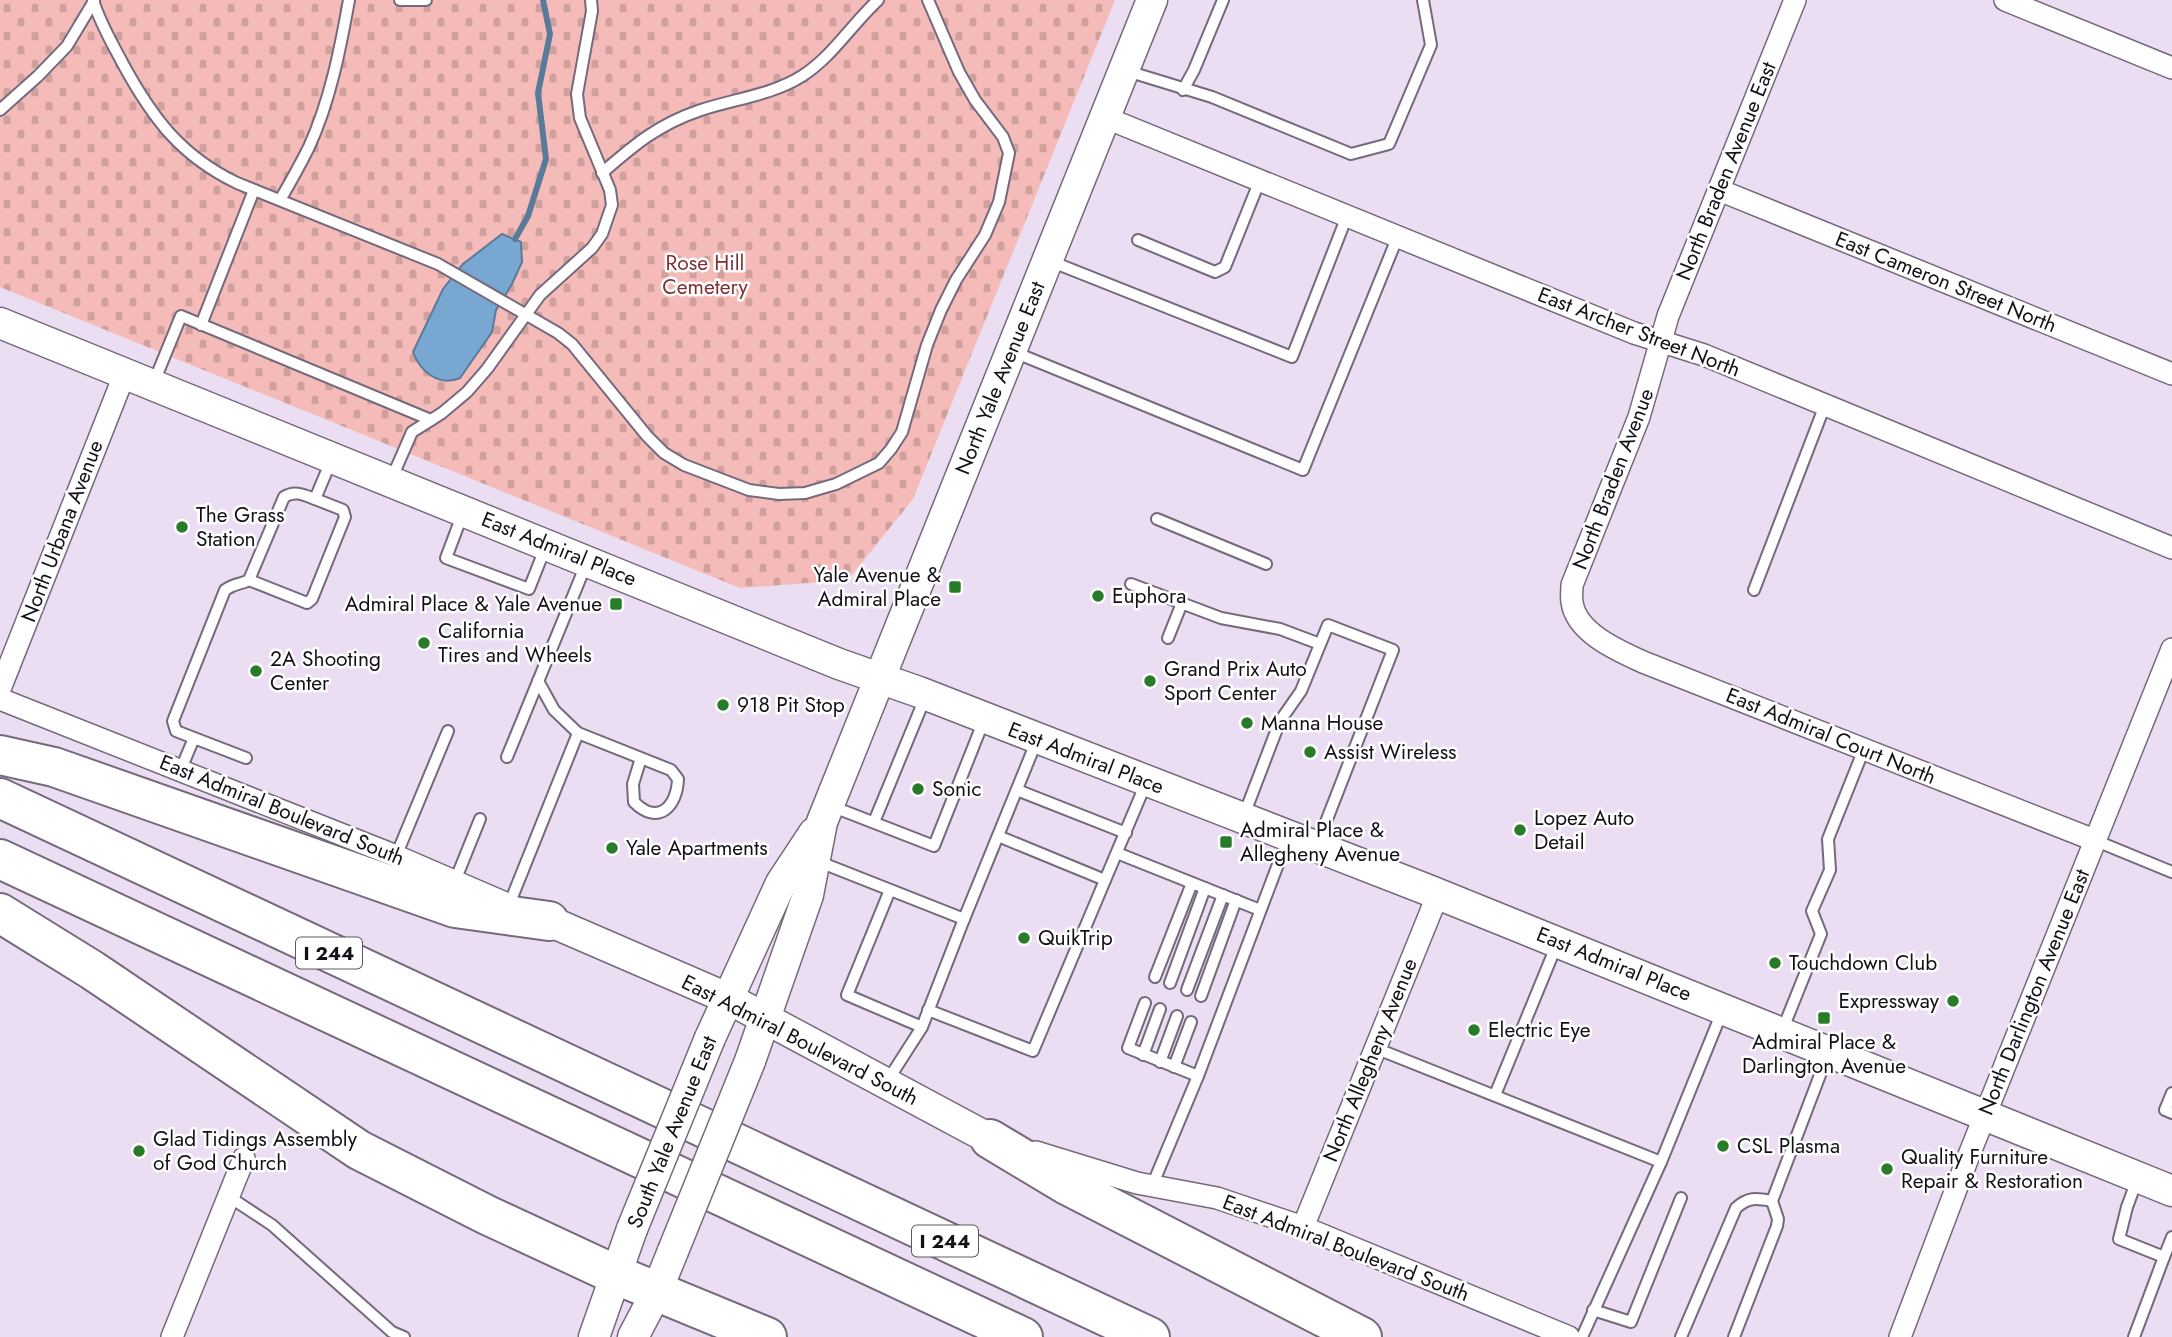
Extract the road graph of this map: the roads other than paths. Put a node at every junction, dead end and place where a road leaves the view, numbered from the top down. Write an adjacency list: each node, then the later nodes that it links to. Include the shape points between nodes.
1 (94, 0): 16 (lane, via 67,46); 20 (lane, via 101,22 155,118 193,158)
2 (349, 0): 22 (lane, via 324,107)
3 (400, 0): 4 (lane)
4 (426, 0)
5 (591, 0): 18 (lane, via 577,94 580,118)
6 (878, 0): 18 (lane, via 804,75 780,88 697,111 666,125 642,138)
7 (928, 0): 27 (lane, via 959,72 1009,153 999,202 941,310 902,432 879,463 836,484 779,494 749,489 684,465 647,436 572,344)
8 (1152, 0): 14 (main road, North Yale Avenue East)
9 (1223, 0): 15 (lane)
10 (1423, 0): 15 (lane, via 1431,45 1389,144 1351,155 1212,97)
11 (1795, 0): 21 (street, North Braden Avenue East)
12 (2005, 0): 13 (street)
13 (2172, 68)
14 (1124, 71): 15 (lane); 17 (main road, North Yale Avenue East)
15 (1183, 90)
16 (0, 110)
17 (1104, 117): 19 (street, East Archer Street North); 26 (main road, North Yale Avenue East)
18 (602, 173): 27 (lane, via 612,205 602,234)
19 (1260, 180): 23 (street, East Archer Street North); 25 (lane, via 1225,267 1215,272)
20 (254, 190): 22 (lane); 29 (lane)
21 (1719, 190): 30 (street, North Braden Avenue East); 33 (street, East Cameron Street North)
22 (280, 201): 27 (lane, via 448,270)
23 (1347, 215): 24 (street, East Archer Street North); 26 (lane, via 1292,357)
24 (1398, 236): 30 (street, East Archer Street North); 31 (lane, via 1303,470)
25 (1138, 240)
26 (1047, 260): 31 (main road, North Yale Avenue East)
27 (526, 314): 36 (lane, via 467,392)
28 (0, 323): 32 (main road, East Admiral Place)
29 (201, 324): 34 (lane, via 181,316); 36 (lane)
30 (1661, 342): 35 (street, East Archer Street North); 50 (street, North Braden Avenue, via 1639,417 1573,585)
31 (1011, 351): 54 (main road, North Yale Avenue East)
32 (125, 373): 34 (main road, East Admiral Place); 56 (street, North Urbana Avenue)
33 (2172, 374)
34 (153, 384): 37 (main road, East Admiral Place)
35 (1825, 405): 43 (street, East Archer Street North); 48 (lane)
36 (431, 420): 38 (lane, via 412,432)
37 (333, 457): 38 (main road, East Admiral Place); 39 (lane)
38 (391, 480): 40 (main road, East Admiral Place)
39 (316, 499): 46 (lane, via 290,493 284,497); 46 (lane, via 343,510 345,517 312,599 307,604)
40 (464, 510): 42 (main road, East Admiral Place); 42 (lane, via 446,558 529,589)
41 (1157, 519): 45 (lane)
42 (547, 544): 44 (main road, East Admiral Place)
43 (2172, 548)
44 (588, 561): 54 (main road, East Admiral Place); 55 (lane)
45 (1266, 564)
46 (249, 580): 62 (lane, via 225,590 173,721 176,731)
47 (1131, 584): 49 (lane)
48 (1754, 590)
49 (1182, 603): 51 (lane); 52 (lane, via 1221,618 1280,629)
50 (1576, 617): 64 (street, East Admiral Court North, via 1628,655)
51 (1168, 638)
52 (1320, 643): 75 (lane, via 1301,691 1280,721); 81 (lane, via 1328,625 1393,650)
53 (2172, 649): 80 (street, North Darlington Avenue East)
54 (878, 678): 57 (main road, East Admiral Place); 66 (main road, North Yale Avenue East)
55 (538, 681): 61 (lane, via 554,710); 67 (lane)
56 (0, 689)
57 (926, 695): 59 (main road, East Admiral Place); 77 (lane)
58 (0, 699): 70 (street, East Admiral Boulevard South)
59 (985, 718): 63 (main road, East Admiral Place); 77 (lane, via 934,846)
60 (447, 731): 83 (lane)
61 (578, 733): 69 (lane); 95 (lane)
62 (194, 738): 68 (lane); 70 (lane)
63 (1037, 740): 71 (main road, East Admiral Place); 72 (lane)
64 (1864, 749): 80 (street, East Admiral Court North); 114 (lane, via 1828,839 1830,870 1812,911 1821,934)
65 (0, 755): 99 (highway, via 54,767 455,908)
66 (848, 755): 74 (main road, South Yale Avenue East)
67 (507, 757)
68 (246, 758)
69 (641, 758): 69 (lane, via 671,770 678,779 677,794 665,809 650,812 634,802 633,784)
70 (181, 769): 83 (street, East Admiral Boulevard South)
71 (1147, 781): 75 (main road, East Admiral Place); 78 (lane)
72 (1017, 790): 78 (lane); 79 (lane)
73 (0, 799): 147 (highway, I 244)
74 (825, 814): 77 (lane); 85 (main road, South Yale Avenue East); 105 (main road, South Yale Avenue East, via 782,883)
75 (1243, 818): 81 (main road, East Admiral Place)
76 (480, 819): 88 (lane)
77 (874, 822)
78 (1125, 832): 82 (lane)
79 (998, 836): 87 (lane); 98 (lane)
80 (2094, 840): 86 (lane); 125 (street, North Darlington Avenue East)
81 (1304, 841): 92 (main road, East Admiral Place); 96 (lane)
82 (1117, 853): 87 (lane); 89 (lane)
83 (396, 856): 88 (street, East Admiral Boulevard South)
84 (0, 859): 146 (highway, I 244)
85 (815, 860): 91 (lane); 111 (main road, South Yale Avenue East, via 808,895)
86 (2172, 872)
87 (1105, 880): 109 (lane, via 1033,1051)
88 (455, 881): 95 (street, East Admiral Boulevard South)
89 (1192, 883): 90 (lane); 101 (lane)
90 (1205, 888): 93 (lane); 102 (lane)
91 (890, 890): 98 (lane); 113 (lane, via 847,995)
92 (1438, 894): 100 (main road, East Admiral Place); 115 (street, North Allegheny Avenue)
93 (1223, 895): 94 (lane); 103 (lane)
94 (1236, 900): 96 (lane); 104 (lane)
95 (509, 905): 99 (street, East Admiral Boulevard South)
96 (1260, 910): 120 (lane)
97 (0, 913): 138 (highway, via 359,1150)
98 (964, 919): 109 (lane)
99 (549, 921): 105 (main road, East Admiral Boulevard South)
100 (1558, 942): 108 (main road, East Admiral Place); 123 (lane)
101 (1155, 978)
102 (1170, 983)
103 (1187, 990)
104 (1200, 996)
105 (727, 998): 111 (main road, East Admiral Boulevard South); 138 (main road, South Yale Avenue East, bridge)
106 (1145, 1003): 117 (lane, via 1128,1048)
107 (1160, 1009): 117 (lane)
108 (1724, 1009): 114 (main road, East Admiral Place); 128 (lane)
109 (928, 1010): 113 (lane)
110 (1177, 1016): 118 (lane)
111 (765, 1019): 121 (main road, East Admiral Boulevard South); 139 (main road, South Yale Avenue East, bridge)
112 (1191, 1021): 119 (lane)
113 (922, 1027): 121 (lane)
114 (1782, 1033): 116 (main road, East Admiral Place)
115 (1375, 1048): 123 (lane); 135 (street, North Allegheny Avenue)
116 (1829, 1052): 125 (main road, East Admiral Place); 134 (lane)
117 (1143, 1055): 118 (lane)
118 (1160, 1062): 119 (lane)
119 (1174, 1067): 120 (lane)
120 (1198, 1076): 130 (lane)
121 (886, 1084): 126 (main road, East Admiral Boulevard South)
122 (2172, 1093): 124 (lane, via 2165,1110)
123 (1495, 1095): 128 (lane)
124 (2172, 1113)
125 (1986, 1115): 129 (main road, East Admiral Place); 153 (street, North Darlington Avenue East)
126 (990, 1139): 130 (street, East Admiral Boulevard South); 148 (highway, via 1065,1184)
127 (244, 1158): 132 (street)
128 (1661, 1162): 140 (lane)
129 (2138, 1177): 131 (main road, East Admiral Place); 137 (lane, via 2119,1239)
130 (1152, 1186): 135 (street, East Admiral Boulevard South, via 1217,1198)
131 (2172, 1191)
132 (228, 1196): 141 (street); 142 (lane, via 272,1224 392,1332)
133 (1681, 1198): 140 (lane, via 1631,1322)
134 (1772, 1201): 151 (lane, via 1752,1198 1736,1208); 152 (lane, via 1777,1226)
135 (1303, 1227): 149 (street, East Admiral Boulevard South)
136 (2172, 1237): 137 (lane)
137 (2164, 1257): 154 (lane)
138 (614, 1275): 139 (highway); 143 (main road, South Yale Avenue East)
139 (656, 1293): 144 (main road, South Yale Avenue East); 145 (highway)
140 (1593, 1310): 150 (lane)
141 (172, 1337)
142 (404, 1337)
143 (594, 1337)
144 (633, 1337)
145 (767, 1337)
146 (1023, 1337)
147 (1150, 1337)
148 (1362, 1337)
149 (1569, 1337)
150 (1582, 1337)
151 (1681, 1337)
152 (1734, 1337)
153 (1900, 1337)
154 (2134, 1337)

